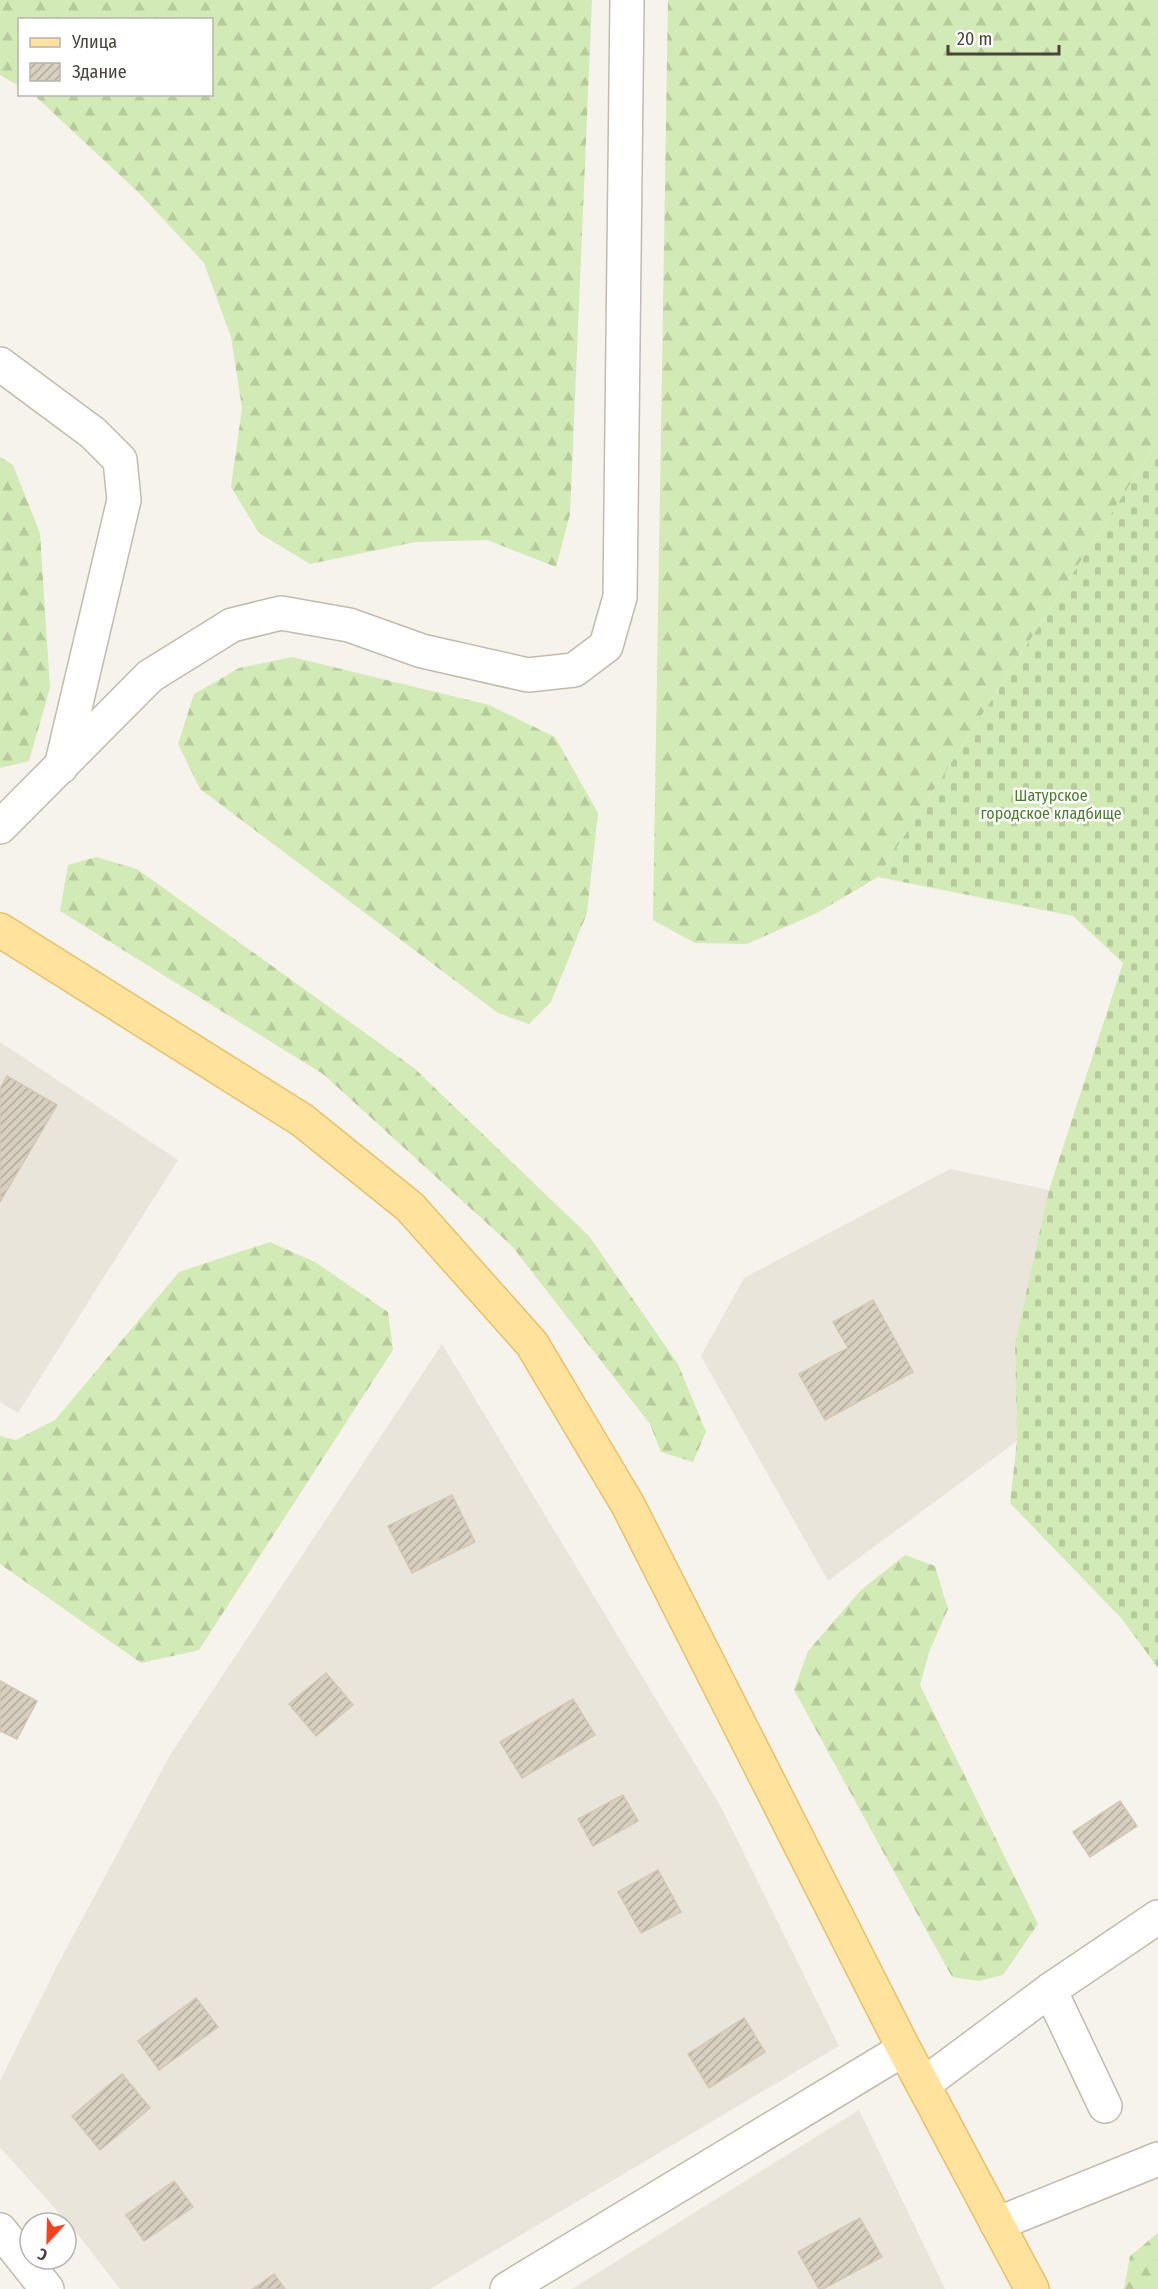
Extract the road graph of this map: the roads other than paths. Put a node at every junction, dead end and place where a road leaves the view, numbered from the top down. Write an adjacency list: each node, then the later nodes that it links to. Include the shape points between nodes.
1 (627, 0): 3 (street, via 620,597 606,646 574,670 528,675 422,651 349,625 282,613 232,625 150,676)
2 (0, 364): 3 (street, via 93,433 120,460 124,500)
3 (61, 766): 4 (street)
4 (0, 827)
5 (0, 930): 8 (main road, via 302,1120 410,1207 532,1344 628,1505)
6 (1158, 1917): 7 (street)
7 (1050, 1990): 9 (street); 10 (street)
8 (904, 2049): 9 (main road); 15 (street)
9 (924, 2084): 12 (main road)
10 (1105, 2106)
11 (1158, 2159): 12 (street)
12 (997, 2224): 16 (main road)
13 (0, 2230): 14 (street)
14 (47, 2289)
15 (507, 2289)
16 (1032, 2289)

